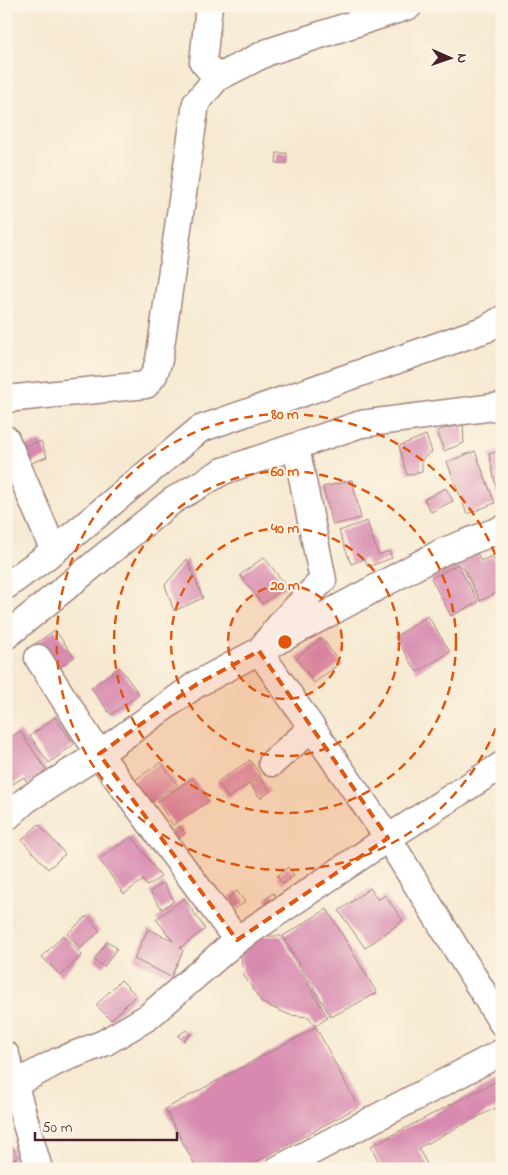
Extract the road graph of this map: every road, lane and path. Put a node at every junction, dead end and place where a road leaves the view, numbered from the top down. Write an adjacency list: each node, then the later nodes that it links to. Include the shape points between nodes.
1 (209, 6): 3 (street, via 203,62)
2 (409, 6): 3 (street, via 268,52)
3 (217, 78): 5 (street, via 196,103 159,360 154,375 146,385)
4 (496, 326): 11 (street, via 200,429)
5 (6, 399)
6 (502, 406): 8 (street, via 360,424)
7 (6, 439): 9 (street)
8 (296, 447): 13 (street, via 222,471 172,501); 14 (street, via 323,580)
9 (12, 468): 11 (street)
10 (502, 529): 14 (street, via 444,551)
11 (54, 551): 12 (street)
12 (6, 586)
13 (6, 636)
14 (259, 651): 16 (street); 17 (street, via 197,684)
15 (38, 658): 17 (street)
16 (312, 728): 18 (street); 21 (street)
17 (99, 754): 20 (street, via 26,800); 22 (street)
18 (272, 763)
19 (502, 765): 21 (street)
20 (6, 818)
21 (388, 838): 22 (street); 23 (street)
22 (238, 940): 26 (street, via 148,1016 104,1043 58,1061)
23 (502, 1023)
24 (502, 1052): 28 (street)
25 (6, 1055): 26 (street)
26 (14, 1084): 27 (street)
27 (34, 1167)
28 (278, 1169)

